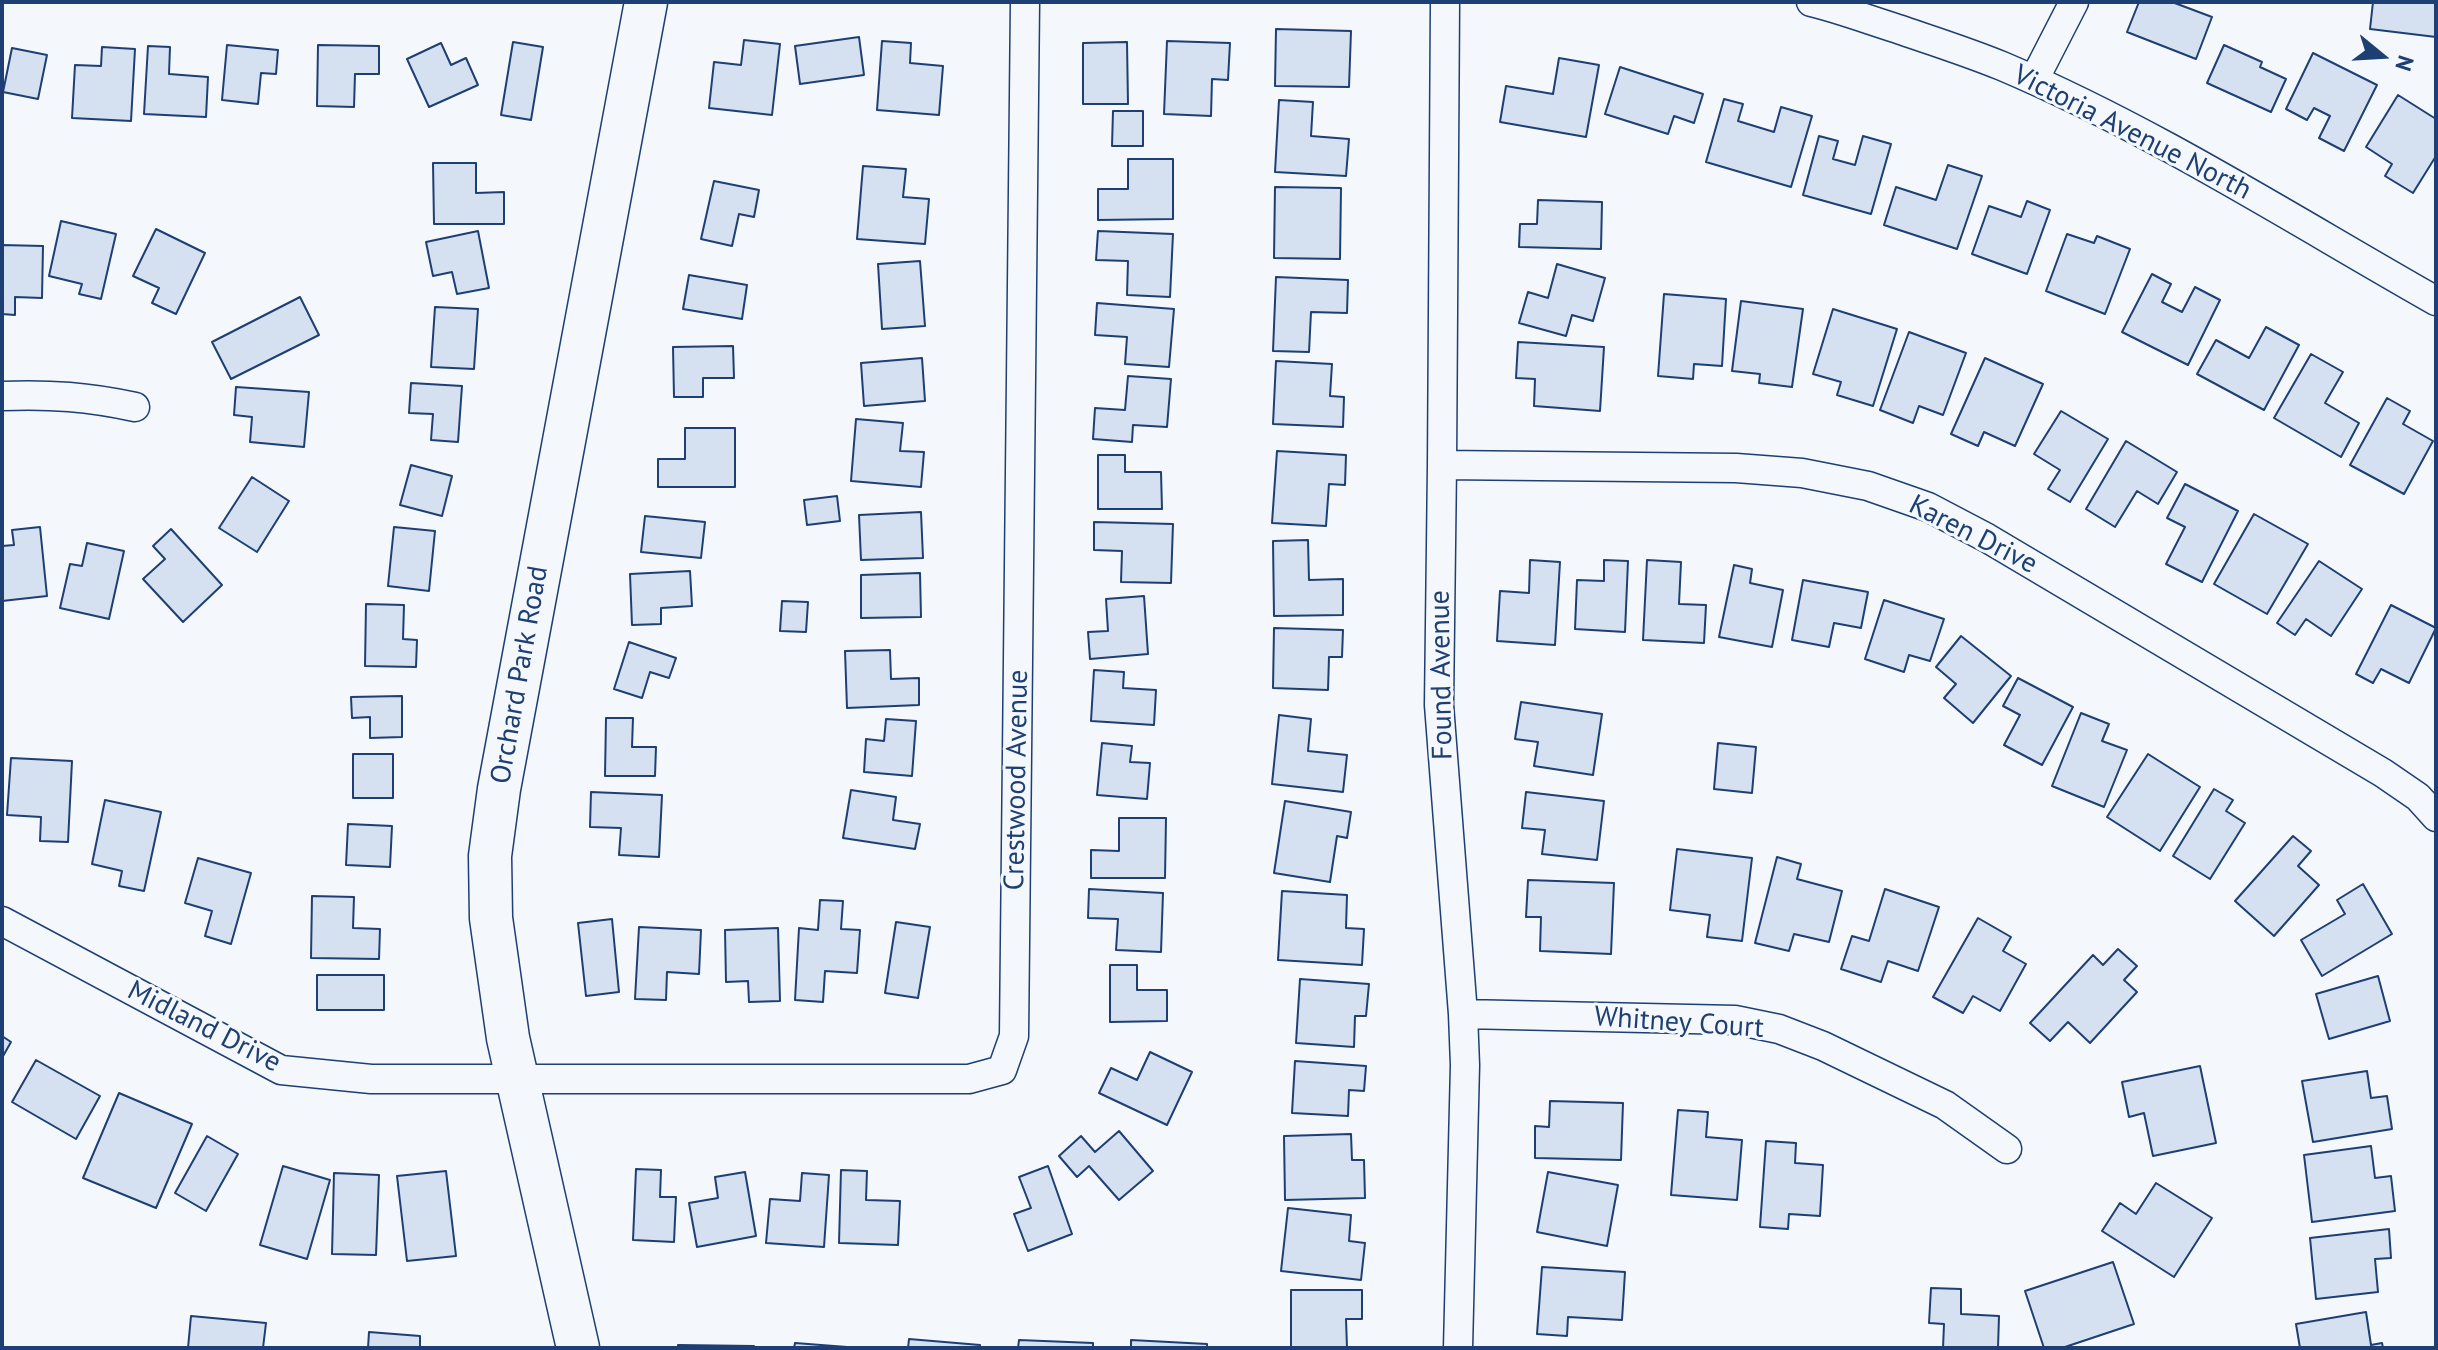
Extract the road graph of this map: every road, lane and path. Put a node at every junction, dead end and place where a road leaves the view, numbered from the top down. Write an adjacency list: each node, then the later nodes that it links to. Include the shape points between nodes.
1 (646, 2): 14 (street, Orchard Park Road, via 490,856 491,918)
2 (1025, 2): 14 (street, Crestwood Avenue, via 1014,1036 1002,1070 969,1079)
3 (1445, 2): 10 (street, Found Avenue)
4 (1811, 2): 6 (street, Victoria Avenue North)
5 (2074, 2): 6 (street)
6 (2034, 80): 7 (street, Victoria Avenue North, via 2190,159)
7 (2436, 301)
8 (2, 396): 9 (street, via 49,394)
9 (135, 407)
10 (1442, 465): 11 (street, Karen Drive, via 1802,473 1868,486 1928,507 2383,773); 13 (street, Found Avenue, via 1439,720)
11 (2436, 817)
12 (2, 921): 14 (street, Midland Drive, via 281,1070 371,1079)
13 (1463, 1014): 15 (street, Whitney Court, via 1735,1020 1779,1029 1945,1105); 17 (street, Found Avenue)
14 (517, 1079): 16 (street, Orchard Park Road)
15 (2007, 1149)
16 (578, 1348)
17 (1458, 1348)

